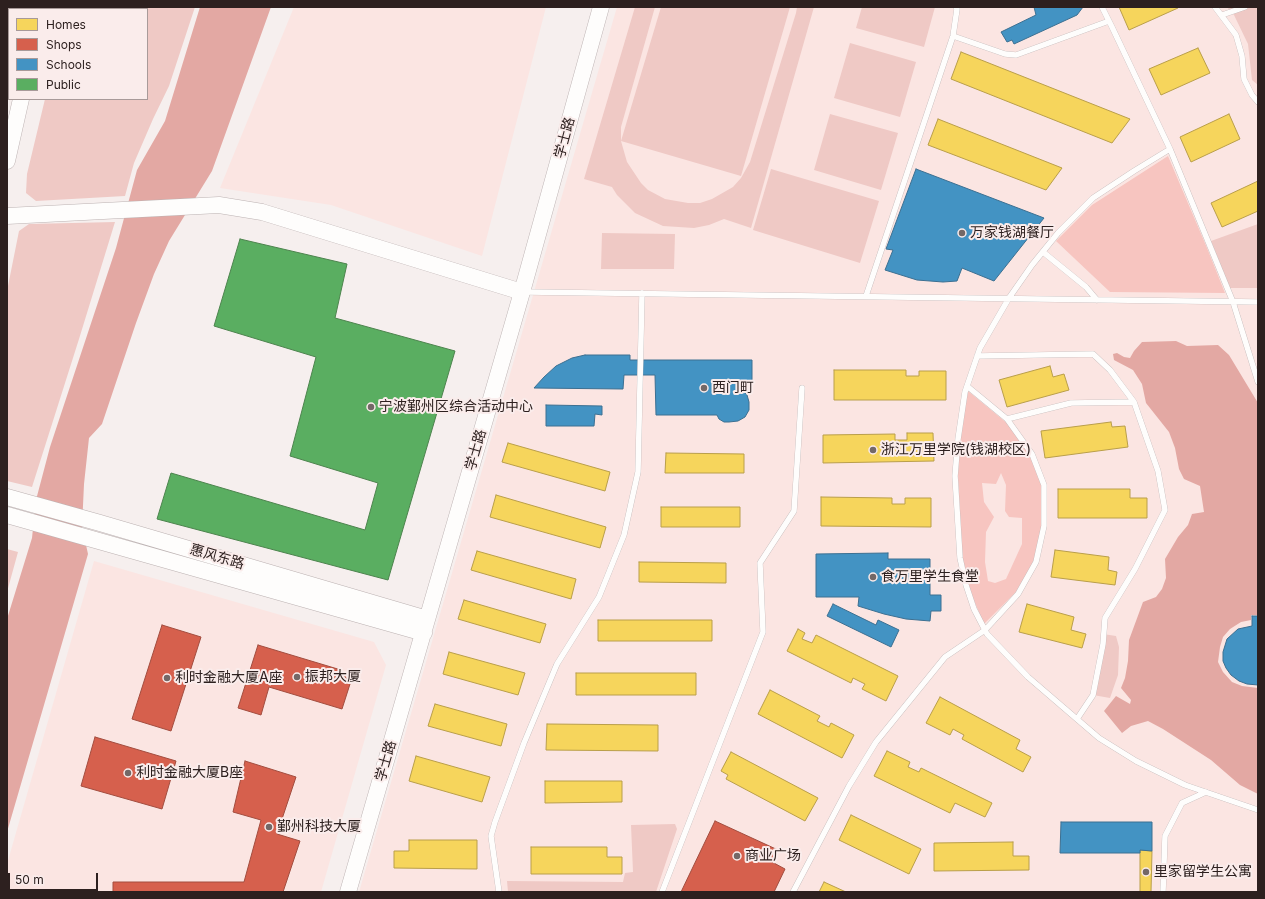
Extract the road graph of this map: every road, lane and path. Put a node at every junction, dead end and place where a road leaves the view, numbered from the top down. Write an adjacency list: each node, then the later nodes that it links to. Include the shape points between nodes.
1 (601, 7): 15 (street, 学士路)
2 (956, 7): 8 (lane)
3 (1102, 7): 7 (lane)
4 (1215, 7): 6 (lane)
5 (1245, 7): 6 (lane)
6 (1222, 15): 10 (lane, via 1236,35 1242,56 1244,80)
7 (1109, 21): 8 (lane, via 1016,55 1005,54); 11 (lane)
8 (953, 36): 17 (lane)
9 (21, 100): 12 (street)
10 (1258, 102)
11 (1170, 149): 14 (lane, via 1093,198); 20 (lane)
12 (7, 161)
13 (7, 216): 15 (street, via 219,205 262,212)
14 (1042, 252): 18 (lane); 19 (lane, via 1086,287)
15 (522, 292): 16 (lane); 30 (street, 学士路)
16 (642, 293): 17 (lane); 36 (lane, via 638,472 624,534 599,597 557,664 495,822 491,836)
17 (866, 296): 18 (lane)
18 (1009, 298): 19 (lane); 22 (lane)
19 (1097, 300): 20 (lane)
20 (1233, 302): 21 (lane); 23 (lane)
21 (1258, 302)
22 (977, 356): 24 (lane); 26 (lane, via 1093,354 1110,370)
23 (1258, 382)
24 (967, 386): 27 (lane); 31 (lane, via 958,439 956,511 960,558 966,585)
25 (802, 388): 37 (lane, via 794,511 760,563 763,632)
26 (1134, 402): 27 (lane, via 1071,403); 32 (lane, via 1158,471 1165,510 1135,569 1105,618 1103,644 1092,695)
27 (1007, 419): 31 (lane, via 1032,454 1044,485 1044,526 1036,562 1018,594)
28 (7, 497): 30 (street, 惠风东路, via 100,523)
29 (12, 516): 30 (street, 惠风东路, via 94,540)
30 (426, 626): 35 (street, 学士路)
31 (985, 630): 32 (lane, via 1028,678); 38 (lane, via 945,657 876,742 849,786)
32 (1077, 719): 33 (lane, via 1100,738 1136,761 1185,785)
33 (1206, 792): 34 (lane); 39 (lane, via 1182,804 1165,836)
34 (1258, 810)
35 (348, 892)
36 (499, 892)
37 (662, 892)
38 (793, 892)
39 (1162, 892)

